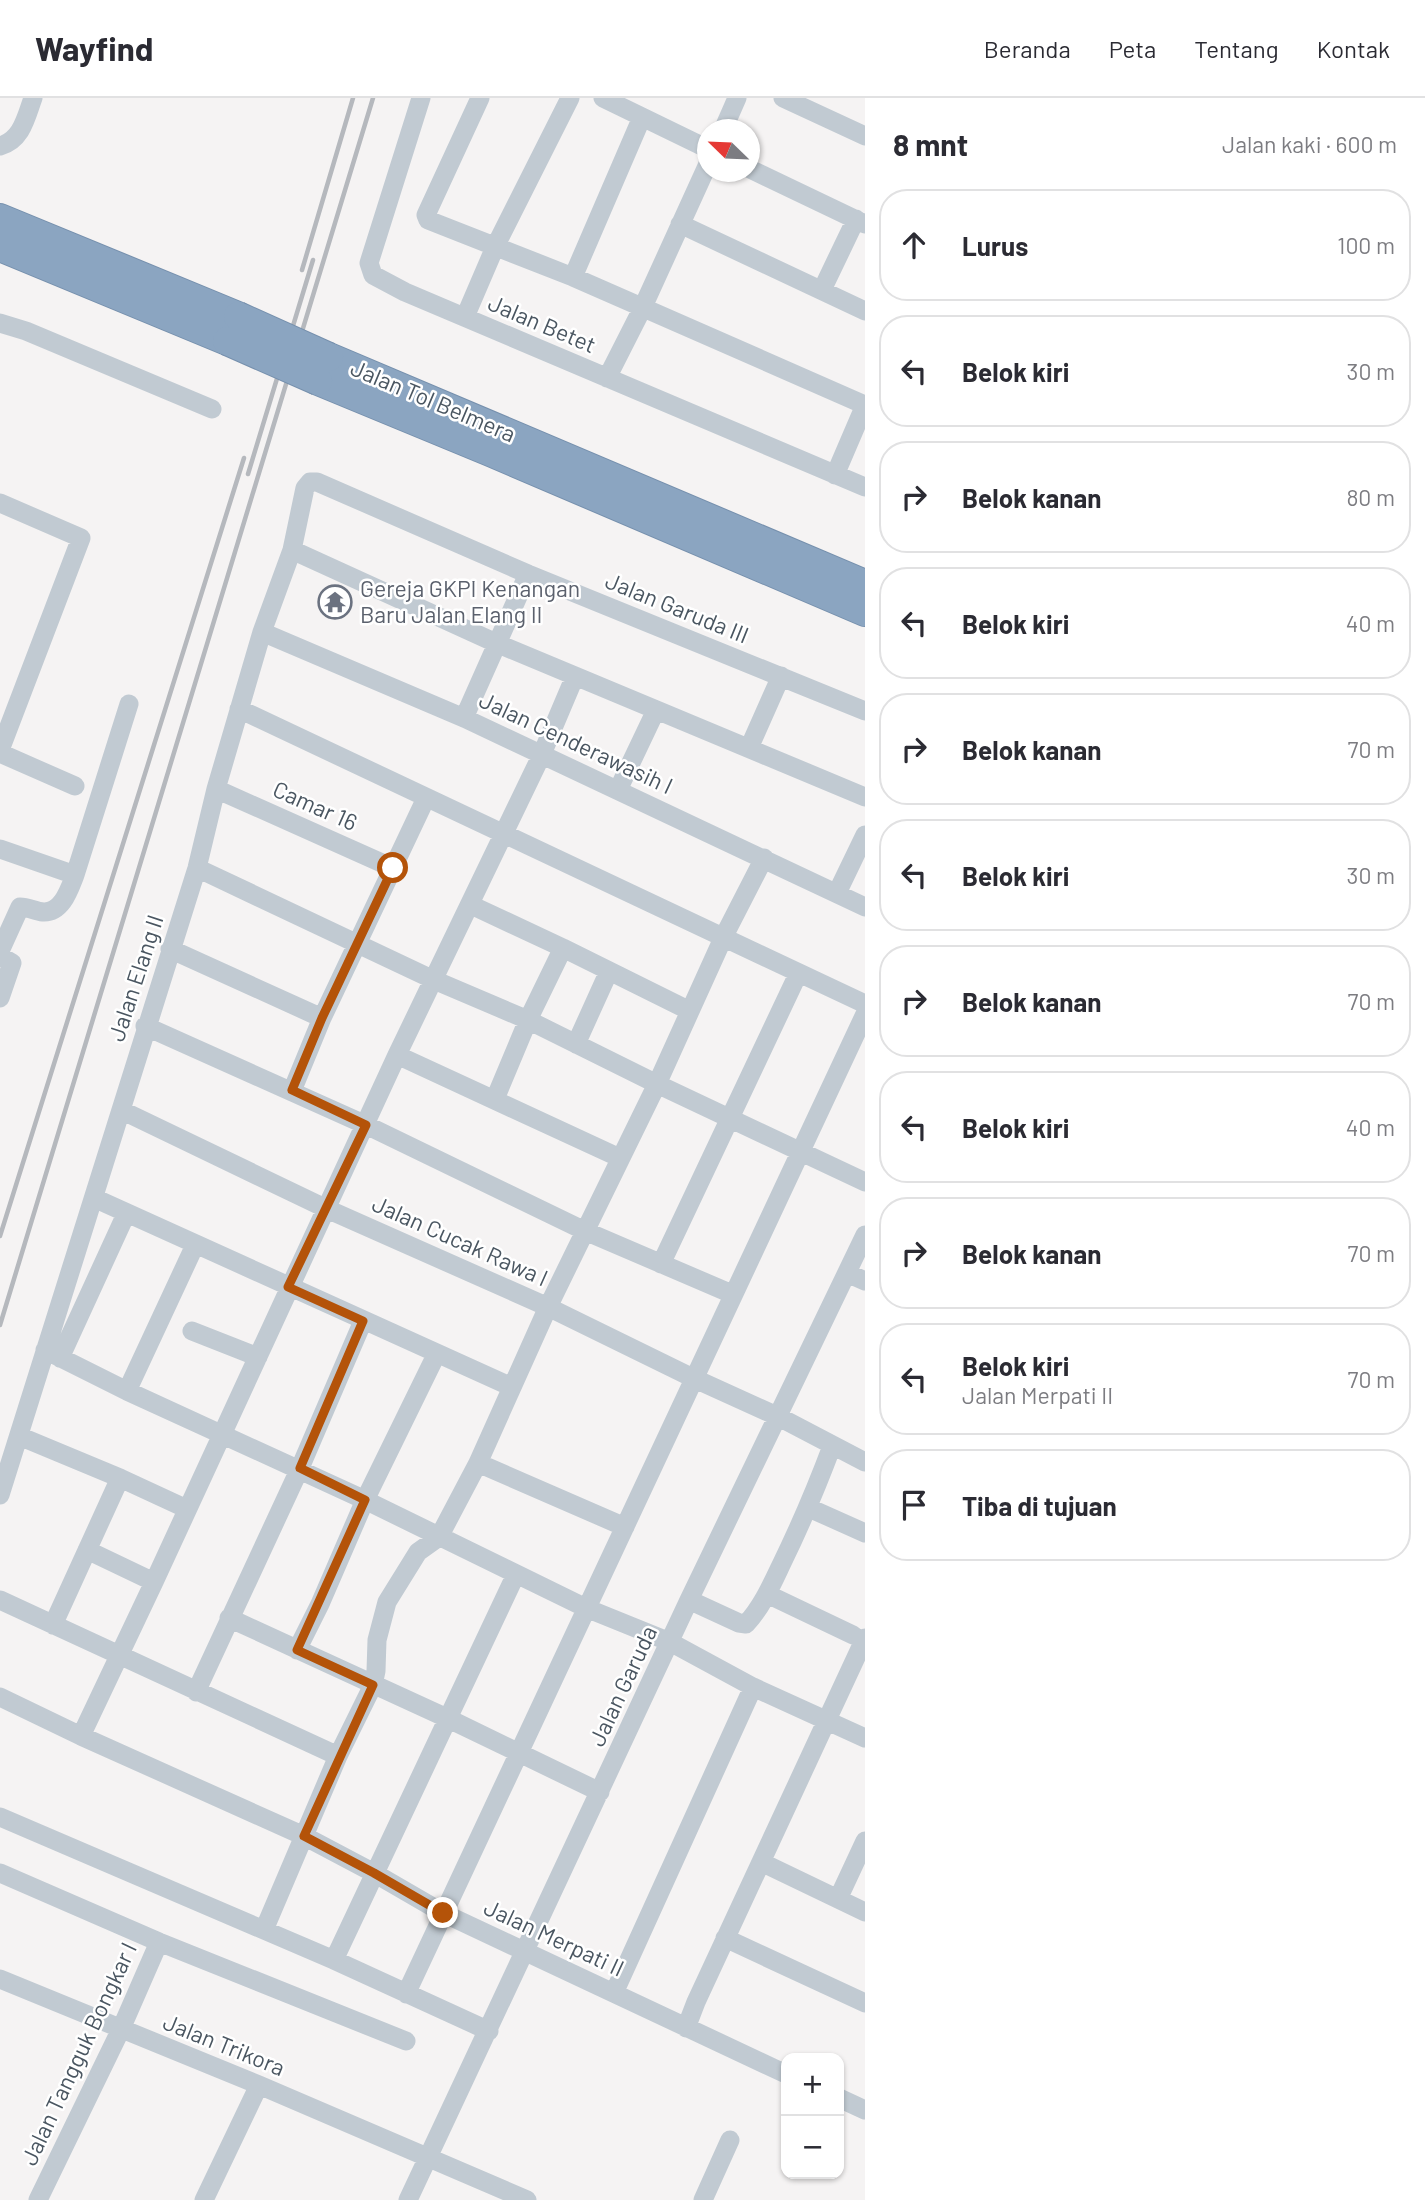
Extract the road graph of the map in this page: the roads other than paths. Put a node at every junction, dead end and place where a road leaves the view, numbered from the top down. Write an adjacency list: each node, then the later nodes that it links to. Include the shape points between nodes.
1 (33, 98): 12 (street, via 18,136)
2 (421, 98): 24 (street, Jalan Betet, via 369,268 376,278)
3 (480, 98): 19 (street, via 426,215 430,221)
4 (570, 98): 19 (street)
5 (603, 98): 8 (street)
6 (737, 98): 9 (street)
7 (783, 98): 10 (street)
8 (642, 117): 11 (street); 20 (street)
9 (728, 119)
10 (865, 136)
11 (697, 144)
12 (0, 146)
13 (760, 174): 16 (street)
14 (700, 182): 17 (street)
15 (0, 218): 26 (highway, Jalan Tol Belmera)
16 (860, 222): 21 (street)
17 (680, 224): 21 (street); 22 (street)
18 (0, 247): 26 (highway, Jalan Tol Belmera)
19 (495, 247): 20 (street); 24 (street)
20 (573, 277): 22 (street)
21 (822, 290): 23 (street)
22 (642, 309): 28 (street); 30 (street, via 865,405)
23 (865, 311)
24 (465, 317): 28 (street, Jalan Betet)
25 (0, 323): 29 (street)
26 (232, 328): 27 (highway, Jalan Tol Belmera, bridge)
27 (324, 369): 36 (highway, Jalan Tol Belmera); 37 (highway, Jalan Tol Belmera, via 489,452)
28 (607, 378): 30 (street, Jalan Betet)
29 (212, 409)
30 (835, 475): 32 (street, Jalan Betet)
31 (317, 482): 34 (street, Jalan Elang II, via 306,488); 35 (street, Jalan Garuda III)
32 (865, 487)
33 (0, 503): 48 (street, via 81,538)
34 (292, 550): 38 (street, Jalan Elang II); 39 (street)
35 (528, 573): 39 (street); 41 (street, Jalan Garuda III)
36 (865, 584)
37 (865, 612)
38 (262, 632): 43 (street, Jalan Elang II); 46 (street, Jalan Cenderawasih I)
39 (496, 643): 40 (street); 46 (street)
40 (575, 676): 44 (street); 49 (street)
41 (781, 676): 45 (street, Jalan Garuda III); 47 (street)
42 (129, 704): 61 (street)
43 (239, 709): 51 (street, Jalan Elang II); 54 (street)
44 (656, 710): 47 (street); 52 (street)
45 (865, 711)
46 (464, 718): 49 (street, Jalan Cenderawasih I)
47 (749, 748): 53 (street)
48 (0, 751): 50 (street)
49 (542, 754): 52 (street, Jalan Cenderawasih I); 55 (street)
50 (75, 786)
51 (216, 789): 59 (street, Jalan Elang II); 60 (street, Camar 16)
52 (618, 790): 58 (street, Jalan Cenderawasih I)
53 (865, 797)
54 (426, 798): 55 (street); 60 (street)
55 (503, 835): 63 (street); 65 (street)
56 (865, 835): 62 (street)
57 (0, 849): 61 (street)
58 (764, 858): 62 (street, Jalan Cenderawasih I); 65 (street)
59 (197, 868): 66 (street); 68 (street, Jalan Elang II)
60 (393, 868): 66 (street)
61 (75, 875): 69 (street, via 55,910 19,908)
62 (837, 892): 64 (street, Jalan Cenderawasih I)
63 (471, 905): 67 (street); 72 (street)
64 (865, 906)
65 (724, 936): 71 (street); 75 (street)
66 (357, 944): 72 (street); 77 (street)
67 (563, 948): 70 (street); 78 (street)
68 (170, 949): 77 (street); 79 (street, Jalan Elang II)
69 (0, 954): 73 (street, via 12,963)
70 (609, 971): 75 (street); 80 (street)
71 (798, 974): 74 (street); 86 (street)
72 (434, 980): 78 (street); 81 (street)
73 (0, 998)
74 (865, 1004)
75 (690, 1011): 82 (street)
76 (865, 1014): 88 (street)
77 (322, 1018): 83 (street)
78 (528, 1020): 80 (street); 84 (street)
79 (145, 1026): 83 (street); 85 (street, Jalan Elang II)
80 (576, 1044): 82 (street)
81 (397, 1055): 84 (street); 87 (street)
82 (657, 1084): 86 (street); 89 (street)
83 (292, 1090): 87 (street)
84 (495, 1099): 89 (street)
85 (121, 1110): 91 (street, Jalan Elang II); 92 (street, Jalan Cucak Rawa I)
86 (730, 1118): 88 (street); 97 (street)
87 (366, 1125): 92 (street); 94 (street)
88 (800, 1151): 90 (street); 101 (street)
89 (620, 1158): 94 (street)
90 (865, 1182)
91 (94, 1198): 93 (street); 105 (street, Jalan Elang II)
92 (327, 1209): 100 (street); 102 (street, Jalan Cucak Rawa I)
93 (127, 1214): 96 (street); 105 (street)
94 (585, 1231): 97 (street); 102 (street)
95 (865, 1235): 98 (street, Jalan Garuda)
96 (195, 1245): 100 (street); 110 (street)
97 (661, 1264): 101 (street)
98 (847, 1273): 99 (street); 111 (street, Jalan Garuda)
99 (865, 1282)
100 (288, 1287): 103 (street); 107 (street)
101 (732, 1294): 108 (street)
102 (548, 1307): 108 (street, Jalan Cucak Rawa I); 109 (street)
103 (363, 1321): 106 (street); 117 (street)
104 (192, 1331): 107 (street)
105 (53, 1354): 110 (street); 113 (street, Jalan Elang II)
106 (436, 1354): 109 (street); 120 (street)
107 (258, 1357): 112 (street)
108 (693, 1378): 111 (street, Jalan Cucak Rawa I); 123 (street)
109 (512, 1387): 116 (street)
110 (127, 1391): 112 (street)
111 (779, 1417): 114 (street, Jalan Cucak Rawa I); 131 (street, Jalan Garuda)
112 (222, 1435): 117 (street); 122 (street)
113 (19, 1436): 118 (street); 119 (street, Jalan Elang II)
114 (832, 1446): 115 (street, Jalan Cucak Rawa I); 121 (street)
115 (865, 1462)
116 (478, 1463): 123 (street); 125 (street)
117 (300, 1468): 120 (street); 133 (street)
118 (120, 1478): 122 (street); 126 (street)
119 (0, 1495)
120 (365, 1500): 125 (street); 137 (street)
121 (809, 1508): 124 (street); 129 (street)
122 (187, 1509): 128 (street)
123 (625, 1527): 132 (street)
124 (865, 1533)
125 (439, 1537): 127 (street); 139 (street, via 418,1552 387,1602 377,1640)
126 (87, 1550): 128 (street); 134 (street)
127 (516, 1574): 132 (street); 143 (street)
128 (154, 1582): 138 (street)
129 (767, 1594): 131 (street, via 746,1624); 135 (street)
130 (0, 1600): 134 (street)
131 (689, 1600): 136 (street, Jalan Garuda)
132 (586, 1608): 136 (street); 147 (street)
133 (229, 1618): 137 (street); 141 (street)
134 (53, 1625): 138 (street)
135 (862, 1639): 144 (street)
136 (670, 1642): 140 (street); 149 (street, Jalan Garuda)
137 (297, 1650): 139 (street)
138 (118, 1654): 141 (street); 145 (street)
139 (373, 1685): 143 (street); 148 (street)
140 (753, 1687): 144 (street); 165 (street)
141 (196, 1692): 148 (street)
142 (0, 1697): 145 (street, Jalan Merpati II)
143 (449, 1719): 147 (street); 155 (street)
144 (826, 1720): 146 (street); 153 (street)
145 (81, 1736): 151 (street, Jalan Merpati II)
146 (865, 1738)
147 (519, 1752): 149 (street); 158 (street)
148 (338, 1756): 151 (street)
149 (600, 1792): 162 (street, Jalan Garuda)
150 (0, 1817): 159 (street)
151 (304, 1836): 155 (street, Jalan Merpati II); 159 (street)
152 (865, 1841): 156 (street)
153 (761, 1862): 156 (street); 160 (street)
154 (0, 1873): 161 (street)
155 (374, 1873): 158 (street, Jalan Merpati II); 163 (street)
156 (838, 1899): 157 (street)
157 (865, 1912)
158 (443, 1913): 162 (street, Jalan Merpati II); 166 (street)
159 (264, 1930): 163 (street)
160 (725, 1938): 167 (street); 168 (street)
161 (159, 1942): 169 (street, Jalan Tangguk Bongkar I); 171 (street, Jalan Tangguk Bongkar I)
162 (523, 1952): 165 (street, Jalan Merpati II); 170 (street, Jalan Garuda)
163 (334, 1960): 166 (street)
164 (0, 1979): 169 (street, Jalan Trikora)
165 (614, 1993): 168 (street, Jalan Merpati II)
166 (406, 1994): 170 (street)
167 (865, 2003)
168 (686, 2028): 172 (street, Jalan Merpati II)
169 (121, 2029): 173 (street, Jalan Trikora); 179 (street, Jalan Tangguk Bongkar I)
170 (489, 2031): 177 (street, Jalan Garuda)
171 (406, 2041)
172 (781, 2072)
173 (259, 2085): 177 (street, Jalan Trikora); 180 (street)
174 (844, 2100): 175 (street)
175 (865, 2110)
176 (730, 2140): 182 (street)
177 (428, 2158): 178 (street, Jalan Trikora); 181 (street, Jalan Garuda)
178 (523, 2199)
179 (38, 2200)
180 (204, 2200)
181 (408, 2200)
182 (703, 2200)

